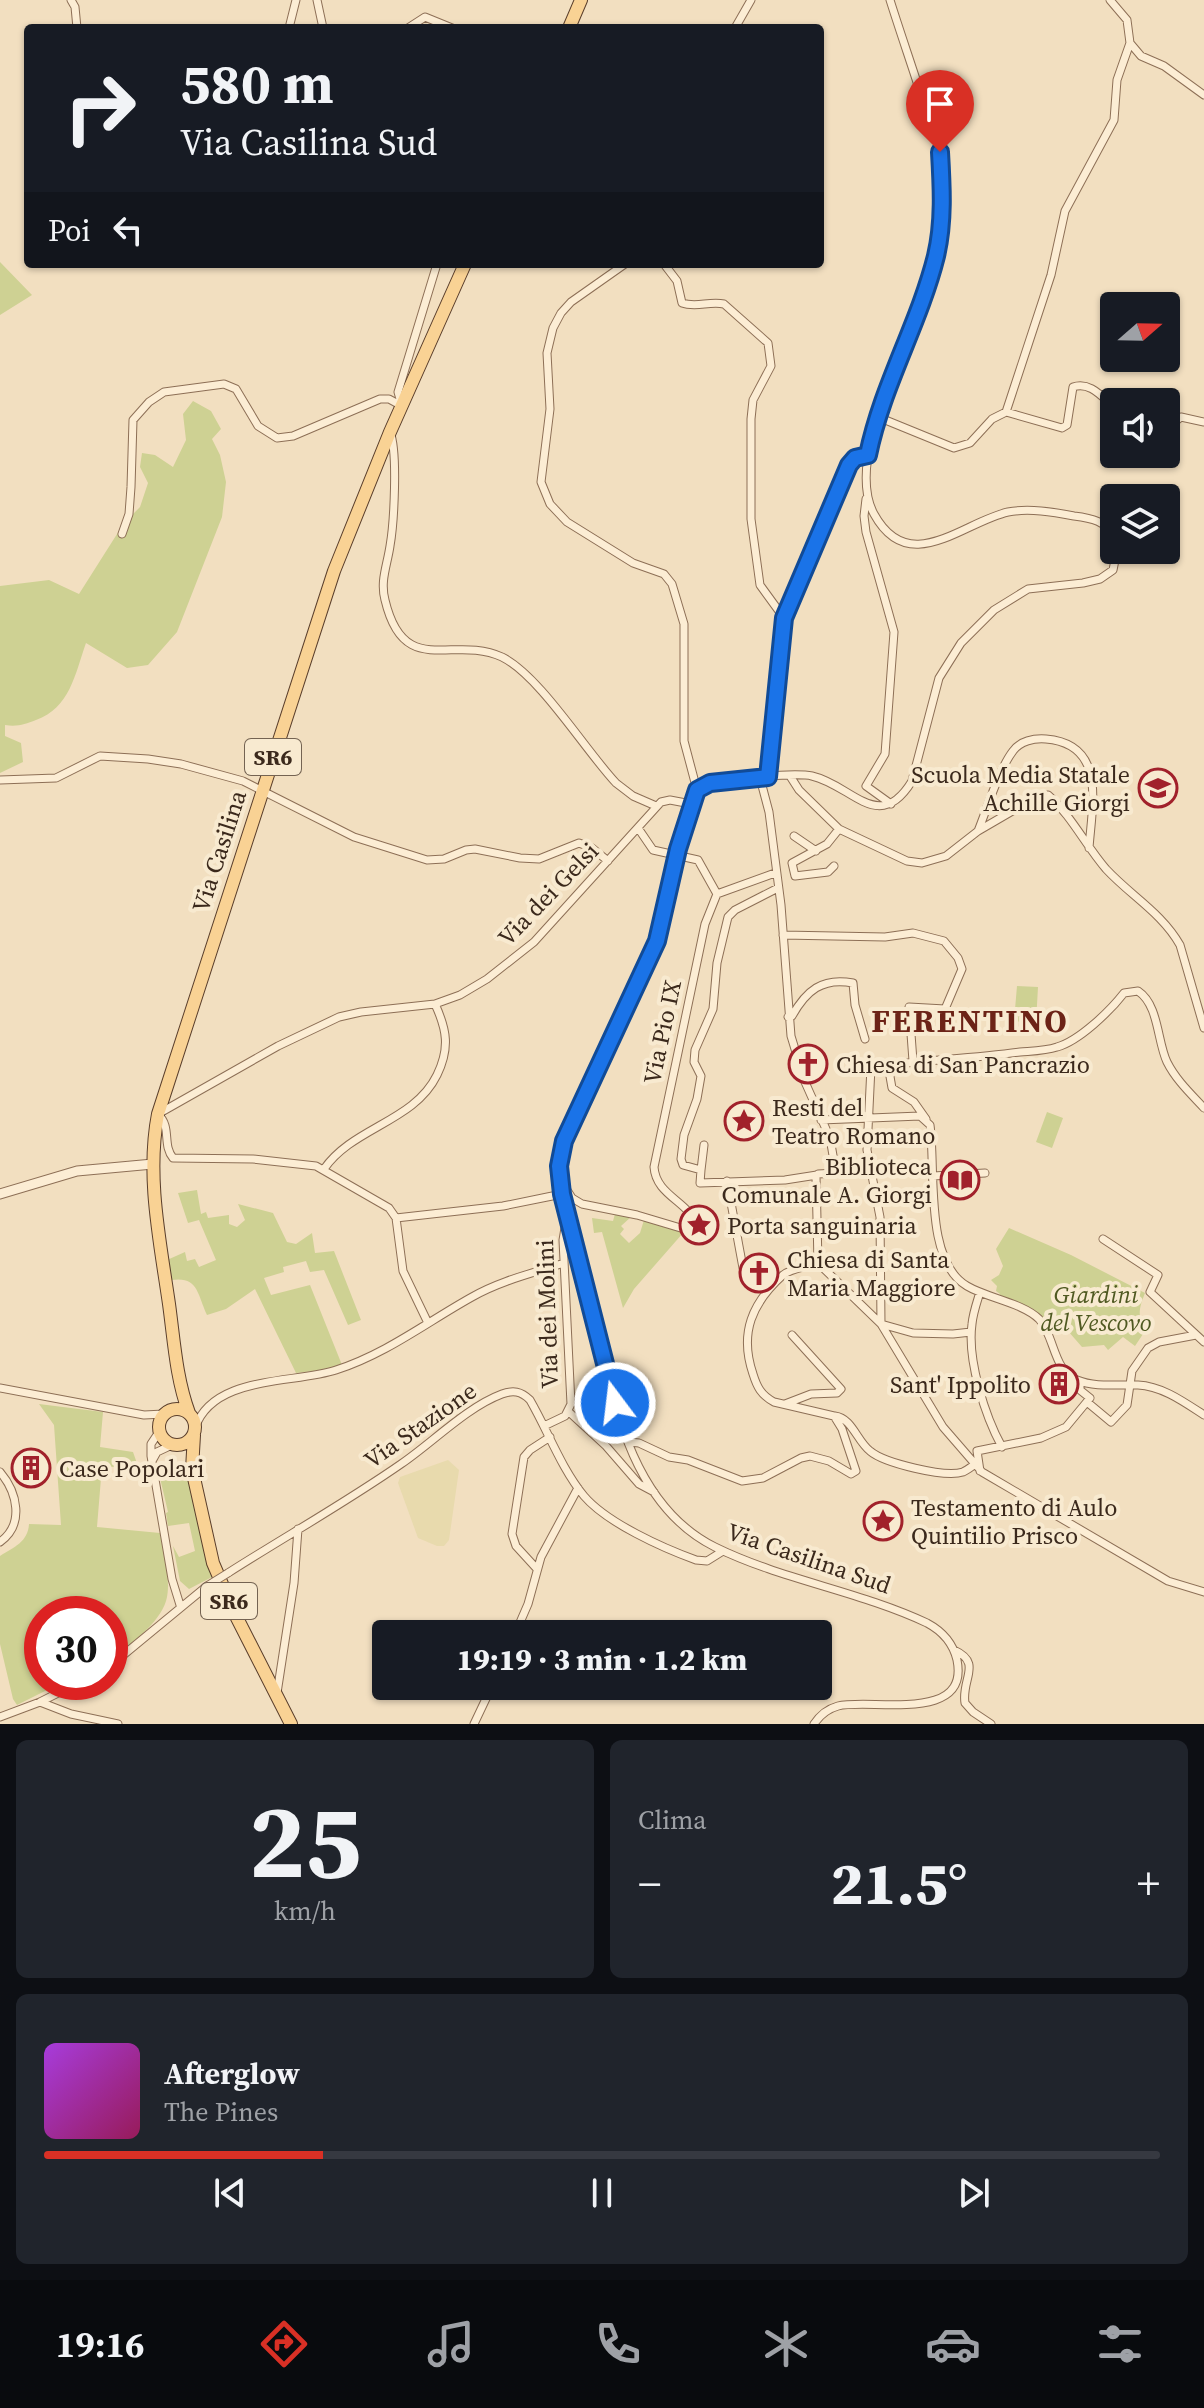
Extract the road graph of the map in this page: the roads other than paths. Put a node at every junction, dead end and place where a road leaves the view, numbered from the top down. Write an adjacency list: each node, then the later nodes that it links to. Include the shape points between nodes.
1 (71, 0): 8 (street)
2 (296, 0): 9 (street)
3 (317, 0): 10 (street)
4 (581, 0): 13 (main road)
5 (751, 0): 14 (street)
6 (890, 0): 24 (street, via 940,152 941,226 935,258)
7 (1110, 0): 15 (street, via 1127,20)
8 (77, 24)
9 (290, 24)
10 (322, 24)
11 (414, 24): 12 (street, via 425,17)
12 (442, 24)
13 (571, 24)
14 (737, 24)
15 (1130, 43): 16 (street, via 1141,56); 23 (street, via 1117,80 1114,120 1065,211 1051,275)
16 (1204, 95)
17 (436, 268): 22 (street, via 398,392)
18 (463, 268): 22 (main road, Via Casilina / SR6)
19 (619, 268): 38 (street, via 571,302 551,332 550,409 541,482 550,504 567,522 637,566 666,575 672,584 684,624 684,741)
20 (667, 268): 33 (street, via 677,281 682,303 724,304 768,343 771,366 753,400 751,419 751,519 760,585)
21 (1100, 395): 23 (street, via 1084,385 1073,387 1069,419 1062,428)
22 (402, 406): 27 (main road, Via Casilina / SR6); 31 (street, via 380,399 277,438 258,426 236,389 224,384 164,392 133,420 129,514)
23 (1006, 412): 24 (street, via 970,443 954,448)
24 (878, 417): 28 (street)
25 (1180, 418): 26 (street)
26 (1204, 422)
27 (390, 432): 37 (main road, Via Casilina / SR6, via 328,586); 41 (street, via 396,451 383,584 399,634 415,646 489,653 513,664 616,783)
28 (868, 455): 29 (street); 33 (street, via 849,465)
29 (867, 497): 30 (street, via 879,523 902,541 919,545 1022,510); 40 (street, via 866,532 894,632 885,754 866,786)
30 (1100, 523)
31 (122, 534)
32 (1115, 564): 40 (street, via 1100,579 1028,589 994,610 961,643 939,678 912,781)
33 (784, 618): 35 (street)
34 (790, 776): 35 (street); 40 (street, via 813,776 874,806); 43 (street)
35 (764, 778): 38 (street, via 710,783); 51 (street)
36 (0, 780): 37 (street, via 56,778 106,755 181,764)
37 (263, 789): 49 (street, via 360,840 427,860 472,849 539,859 579,843); 62 (main road, Via Casilina / SR6)
38 (697, 790): 39 (street, Via Casilina Sud)
39 (691, 804): 41 (street, via 666,800); 48 (street, Via Casilina Sud)
40 (891, 804)
41 (656, 806): 42 (street, Via dei Gelsi)
42 (638, 828): 48 (street, via 653,850); 49 (street, Via dei Gelsi)
43 (839, 829): 44 (street, via 922,863 946,856); 47 (street)
44 (978, 831): 46 (street, via 1048,795); 46 (street, via 1011,753 1028,740 1057,740 1072,745 1091,770)
45 (794, 836): 47 (street)
46 (1089, 848): 57 (street, via 1174,933)
47 (816, 851): 50 (street, via 792,863 795,876 828,872)
48 (676, 855): 53 (street, via 698,860); 75 (street, Via Casilina Sud, via 657,941 571,1122 561,1150)
49 (608, 861): 55 (street, Via dei Gelsi, via 515,960)
50 (834, 866)
51 (775, 873): 52 (street); 53 (street)
52 (778, 888): 54 (street); 69 (street, via 728,919 712,1013 695,1050 701,1076 682,1149 683,1165)
53 (717, 894): 75 (street, Via Pio IX, via 705,924 654,1167 659,1184 697,1226 684,1229 579,1203)
54 (783, 935): 56 (street); 59 (street, via 913,933 944,941 962,969 945,1009 909,1007)
55 (435, 1004): 62 (street, Via dei Gelsi, via 339,1017); 68 (street, via 447,1042 429,1090 340,1149)
56 (788, 1017): 58 (street, via 814,988 853,983); 64 (street)
57 (1204, 1028)
58 (865, 1039)
59 (913, 1061): 60 (street); 61 (street, via 1059,1047 1133,990 1144,995 1167,1062)
60 (888, 1065): 63 (street, via 871,1067); 65 (street, via 892,1088 914,1102)
61 (1204, 1108)
62 (158, 1114): 67 (main road, Via Casilina / SR6); 68 (street, via 167,1126 168,1152 176,1159 253,1159)
63 (868, 1117): 64 (street); 65 (street, via 920,1116); 71 (street)
64 (821, 1120): 70 (street)
65 (930, 1125): 74 (street)
66 (704, 1145): 69 (street)
67 (153, 1164): 77 (street, via 77,1171); 93 (main road, Via Casilina / SR6)
68 (324, 1169): 80 (street, via 389,1208)
69 (701, 1170): 76 (street, via 700,1183)
70 (836, 1173): 71 (street); 73 (street)
71 (870, 1173): 87 (street, via 881,1248)
72 (985, 1173): 74 (street)
73 (817, 1175): 76 (street); 83 (street)
74 (933, 1176): 85 (street, via 937,1240 944,1262 964,1285)
75 (560, 1179): 78 (street, Via Casilina Sud)
76 (727, 1181): 84 (street)
77 (0, 1194)
78 (562, 1194): 79 (street, Via Casilina Sud); 80 (street)
79 (567, 1215): 82 (street, Via dei Molini); 108 (street, Via Casilina Sud)
80 (396, 1218): 86 (street, via 403,1271)
81 (1103, 1239): 90 (street, via 1158,1275 1150,1292)
82 (564, 1263): 86 (street, via 488,1289); 99 (street, Via dei Molini)
83 (818, 1263): 87 (street); 97 (street, via 784,1274 748,1323 746,1356 760,1392)
84 (743, 1268)
85 (980, 1292): 88 (street); 92 (street, via 1041,1321 1064,1369)
86 (428, 1323): 100 (street, via 354,1364 266,1382)
87 (881, 1324): 88 (street, via 913,1333); 112 (street, via 943,1427)
88 (971, 1332): 110 (street, via 981,1395)
89 (792, 1335): 97 (street, via 841,1389)
90 (1196, 1335): 91 (street); 94 (street, via 1152,1344)
91 (1204, 1342)
92 (1080, 1381): 94 (street); 96 (street, via 1080,1390 1090,1398)
93 (179, 1383): 98 (main road, Via Casilina / SR6, via 178,1397); 100 (main road, Via Casilina / SR6)
94 (1128, 1386): 96 (street, via 1127,1405 1111,1422); 102 (street, via 1158,1390)
95 (0, 1388): 101 (street)
96 (1087, 1402): 110 (street, via 1066,1427)
97 (785, 1404): 103 (street)
98 (166, 1412): 100 (main road); 101 (street); 105 (main road)
99 (569, 1412): 104 (street, Via dei Molini); 116 (street, Via dei Molini, via 639,1484)
100 (194, 1413): 106 (main road)
101 (144, 1415): 105 (street)
102 (1204, 1415)
103 (837, 1420): 108 (street, via 853,1474 810,1456 763,1478 742,1481); 112 (street, via 845,1419 877,1456 952,1473)
104 (544, 1426): 107 (street, Via Stazione); 117 (street, Via Stazione, via 525,1395 499,1395)
105 (159, 1430): 109 (main road); 111 (street, via 151,1444)
106 (195, 1432): 109 (main road, via 187,1443); 113 (main road, SR6)
107 (550, 1437): 115 (street, Via Stazione); 120 (street, via 524,1457 512,1534)
108 (629, 1442): 116 (street, Via Casilina Sud)
109 (174, 1445): 111 (street, via 157,1452); 113 (main road, SR6)
110 (1002, 1447): 112 (street, via 977,1451)
111 (152, 1463): 122 (street)
112 (977, 1468): 121 (street, via 1168,1581)
113 (192, 1469): 126 (main road, SR6, via 217,1575)
114 (0, 1472): 118 (street, via 12,1490 16,1512 11,1531)
115 (578, 1488): 119 (street, Via Stazione, via 598,1509 691,1559 707,1561); 120 (street)
116 (654, 1492): 119 (street, Via Casilina Sud, via 679,1524)
117 (298, 1529): 122 (street, Via Stazione, bridge); 126 (street)
118 (0, 1542)
119 (723, 1551): 124 (street, Via Casilina Sud, via 918,1619 939,1630)
120 (537, 1569): 123 (street)
121 (1204, 1592)
122 (180, 1605): 125 (street, Via Stazione)
123 (521, 1620)
124 (954, 1650): 134 (street, via 956,1680 940,1699 842,1705 825,1711); 135 (street, via 970,1663 965,1703)
125 (128, 1652)
126 (276, 1695): 132 (main road, SR6)
127 (44, 1700): 129 (street)
128 (485, 1700): 133 (street)
129 (40, 1702): 130 (street); 131 (street)
130 (0, 1717)
131 (118, 1724)
132 (291, 1724)
133 (474, 1724)
134 (814, 1724)
135 (991, 1724)

